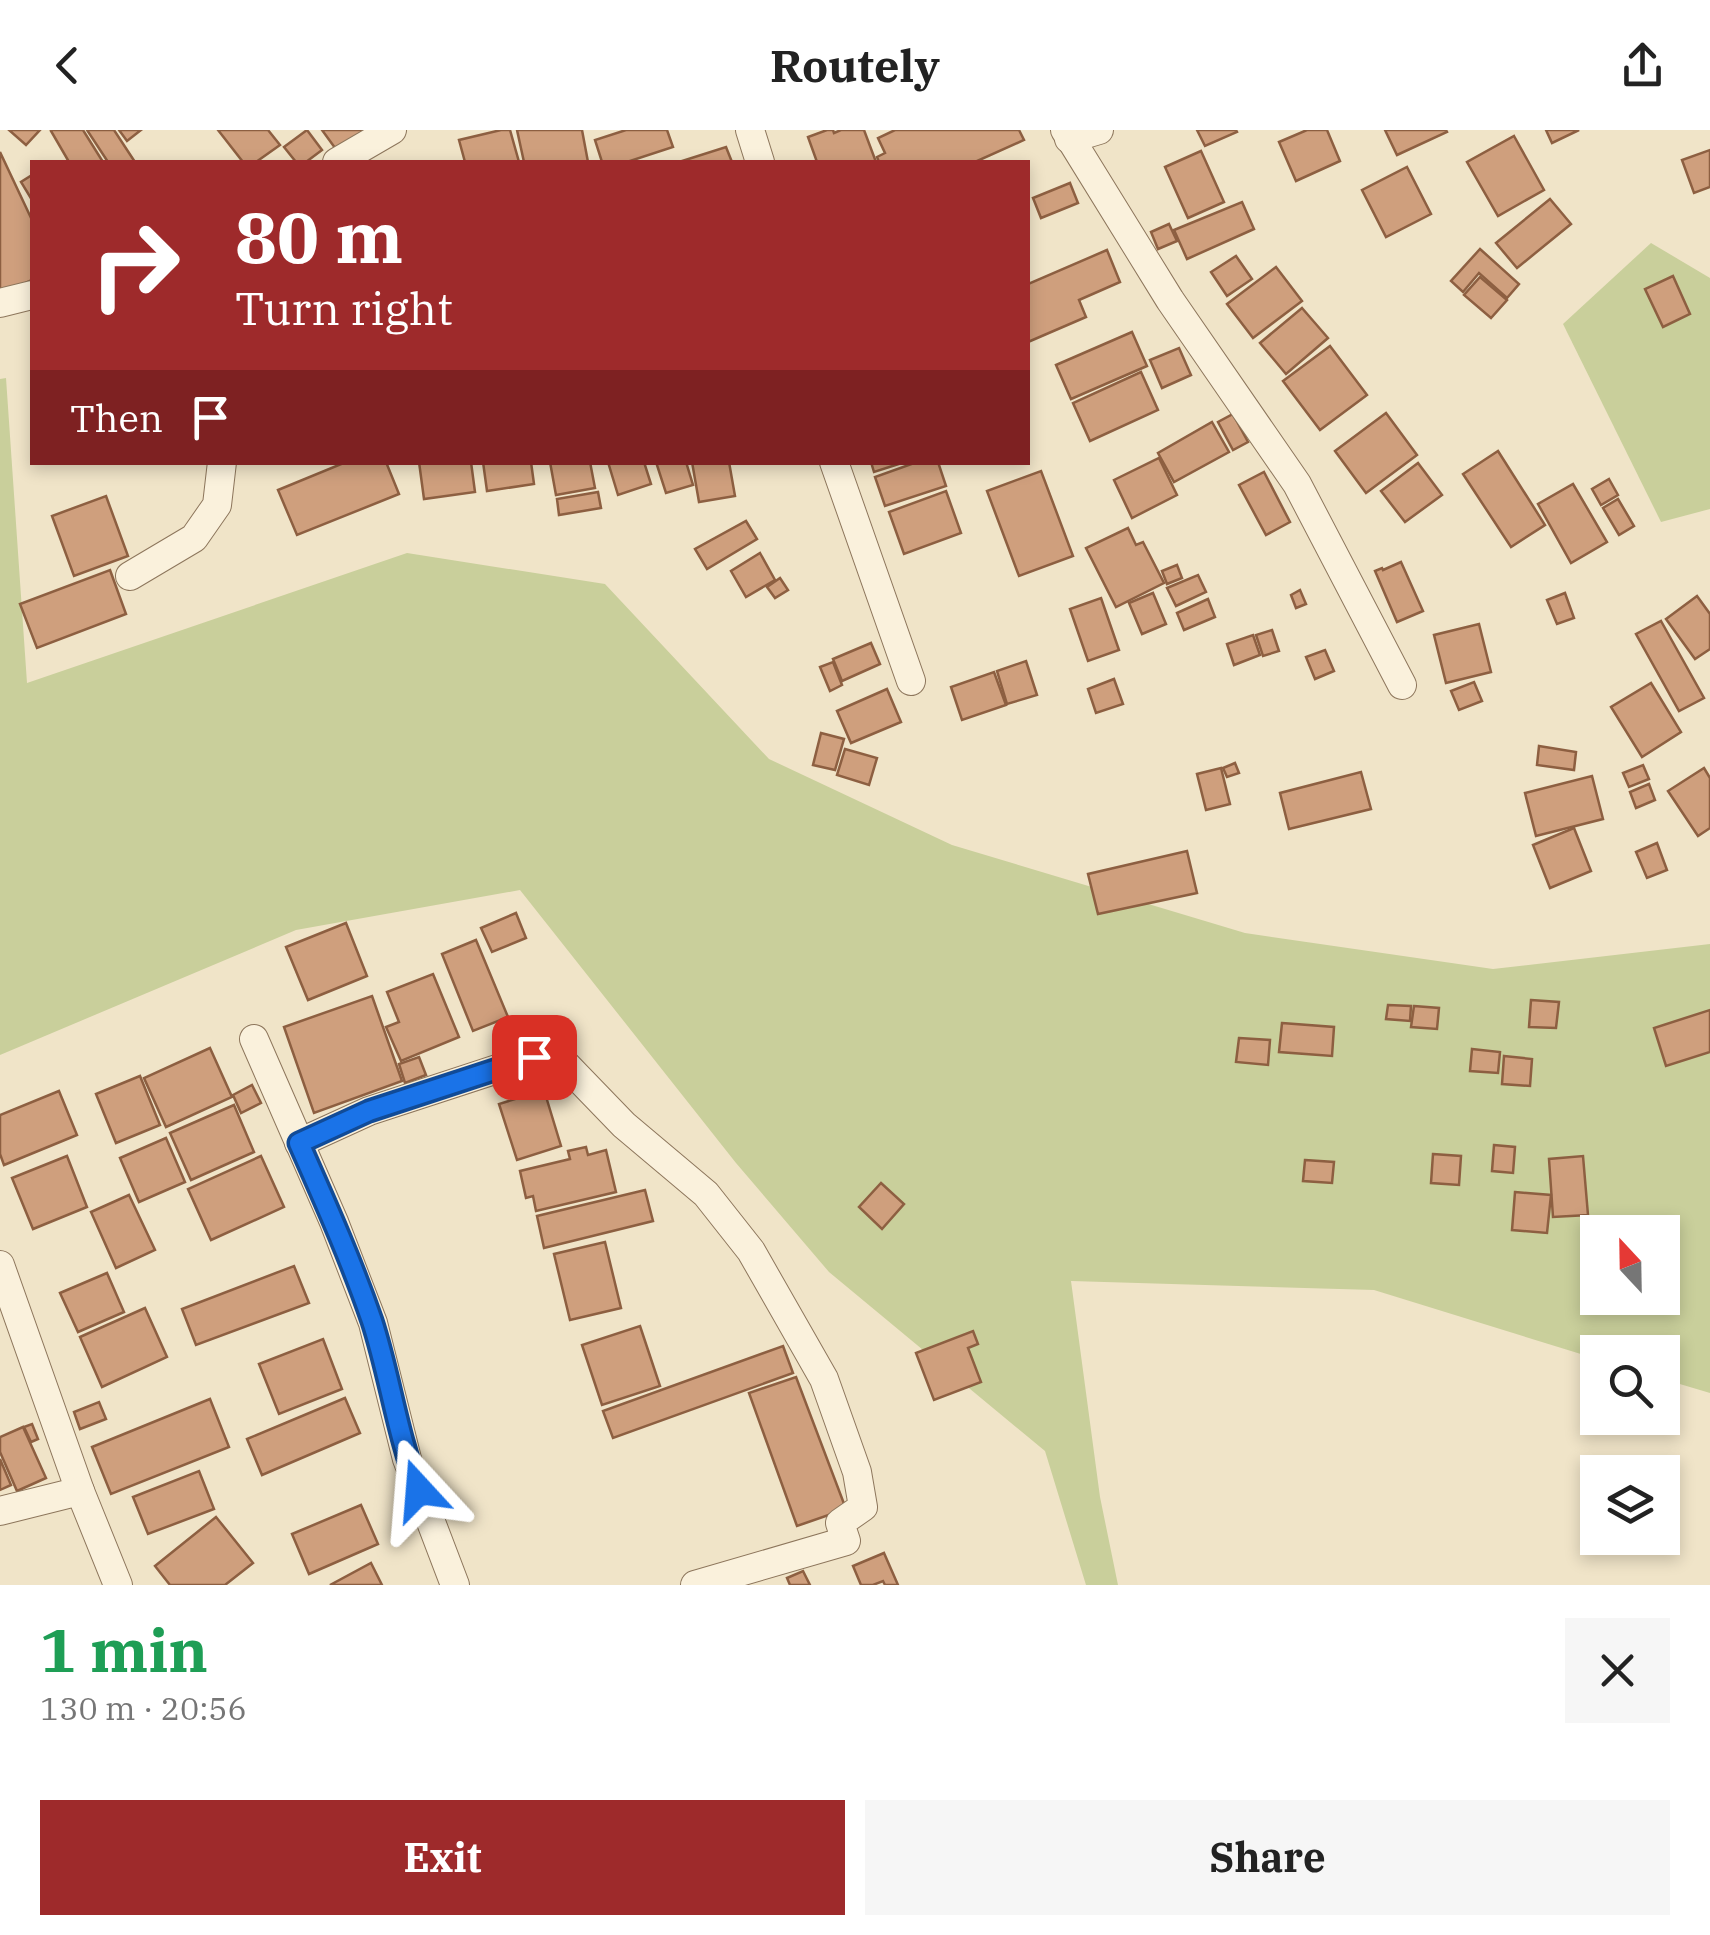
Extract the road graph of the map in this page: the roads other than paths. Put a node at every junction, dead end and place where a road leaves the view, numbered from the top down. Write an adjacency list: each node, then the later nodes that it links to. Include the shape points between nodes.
1 (392, 130): 5 (street)
2 (750, 130): 6 (street)
3 (1100, 130): 4 (street)
4 (1067, 134): 13 (street, via 1170,300 1297,484)
5 (340, 160)
6 (759, 160)
7 (30, 296): 8 (street)
8 (0, 303)
9 (222, 465): 11 (street, via 217,505 194,538)
10 (835, 465): 12 (street)
11 (130, 576)
12 (911, 681)
13 (1402, 685)
14 (254, 1039): 15 (street)
15 (299, 1143): 20 (street, via 372,1323 406,1458); 21 (street, via 369,1111 534,1057 566,1065 706,1194 750,1251 824,1378 863,1507 840,1523 846,1541)
16 (0, 1265): 17 (street)
17 (80, 1491): 18 (street); 19 (street)
18 (0, 1511)
19 (118, 1585)
20 (455, 1585)
21 (695, 1585)

